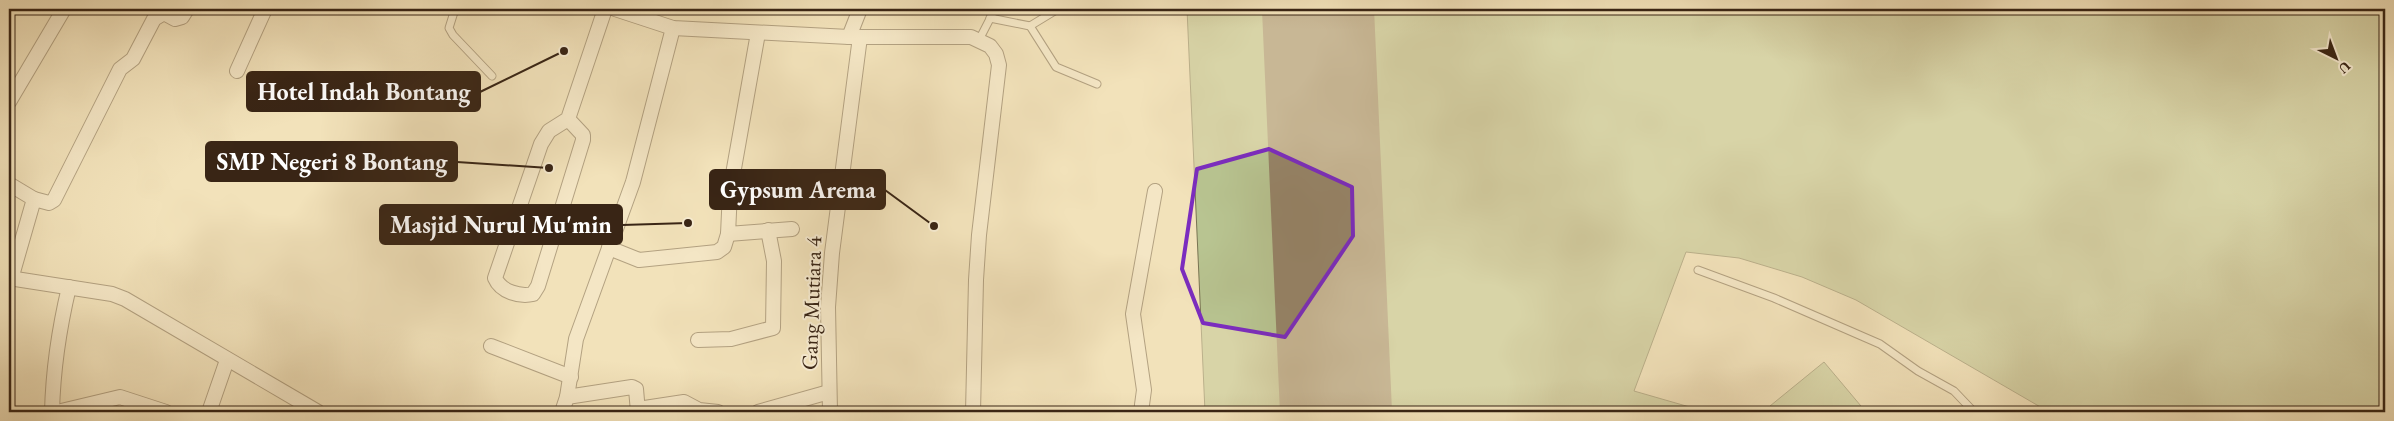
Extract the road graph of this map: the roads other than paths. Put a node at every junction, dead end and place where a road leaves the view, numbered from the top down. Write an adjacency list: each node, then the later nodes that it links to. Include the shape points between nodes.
1 (64, 9): 20 (street)
2 (187, 9): 24 (street, via 182,17 176,19 164,13 154,19 133,59 120,69 54,200 50,203)
3 (265, 9): 17 (street)
4 (455, 9): 18 (lane, via 448,28)
5 (604, 9): 21 (street)
6 (615, 9): 10 (street)
7 (860, 9): 15 (street, Gang Mutiara 4)
8 (995, 9): 11 (lane)
9 (1058, 9): 12 (lane)
10 (636, 12): 13 (street)
11 (990, 18): 12 (lane); 16 (lane)
12 (1030, 26): 19 (lane, via 1056,67)
13 (673, 28): 14 (street); 28 (street, via 633,182)
14 (758, 33): 15 (street); 27 (street, via 730,191)
15 (854, 37): 16 (street, via 971,37); 36 (street, Gang Mutiara 4, via 828,307)
16 (979, 40): 48 (street, via 990,46 999,65 979,235)
17 (237, 71)
18 (492, 76)
19 (1096, 84)
20 (9, 102)
21 (568, 119): 21 (street, via 580,130 583,140 538,286 533,294 524,296 508,291 495,278 541,144 549,131)
22 (9, 184): 24 (street)
23 (1155, 191): 49 (street, via 1133,314 1144,390)
24 (34, 199): 30 (street)
25 (792, 229): 26 (street)
26 (768, 230): 27 (street); 32 (street, via 774,261 773,328 731,338)
27 (728, 234): 28 (street, via 724,248 717,252 639,260)
28 (609, 248): 35 (street, via 576,339)
29 (1698, 270): 50 (lane, via 1774,298 1880,344 1954,391)
30 (10, 279): 31 (street)
31 (69, 288): 34 (street, via 125,299); 39 (street, via 55,357)
32 (698, 340)
33 (491, 346): 35 (street)
34 (227, 360): 42 (street); 43 (street)
35 (571, 377): 37 (street)
36 (829, 392): 46 (street); 47 (street, Gang Mutiara 4)
37 (567, 397): 38 (street, via 632,387 636,389); 44 (street)
38 (638, 411): 45 (street, via 684,402 699,410)
39 (52, 412)
40 (58, 412): 41 (street, via 120,398)
41 (166, 412)
42 (209, 412)
43 (318, 412)
44 (562, 412)
45 (718, 412)
46 (758, 412)
47 (830, 412)
48 (973, 412)
49 (1141, 412)
50 (1974, 412)

